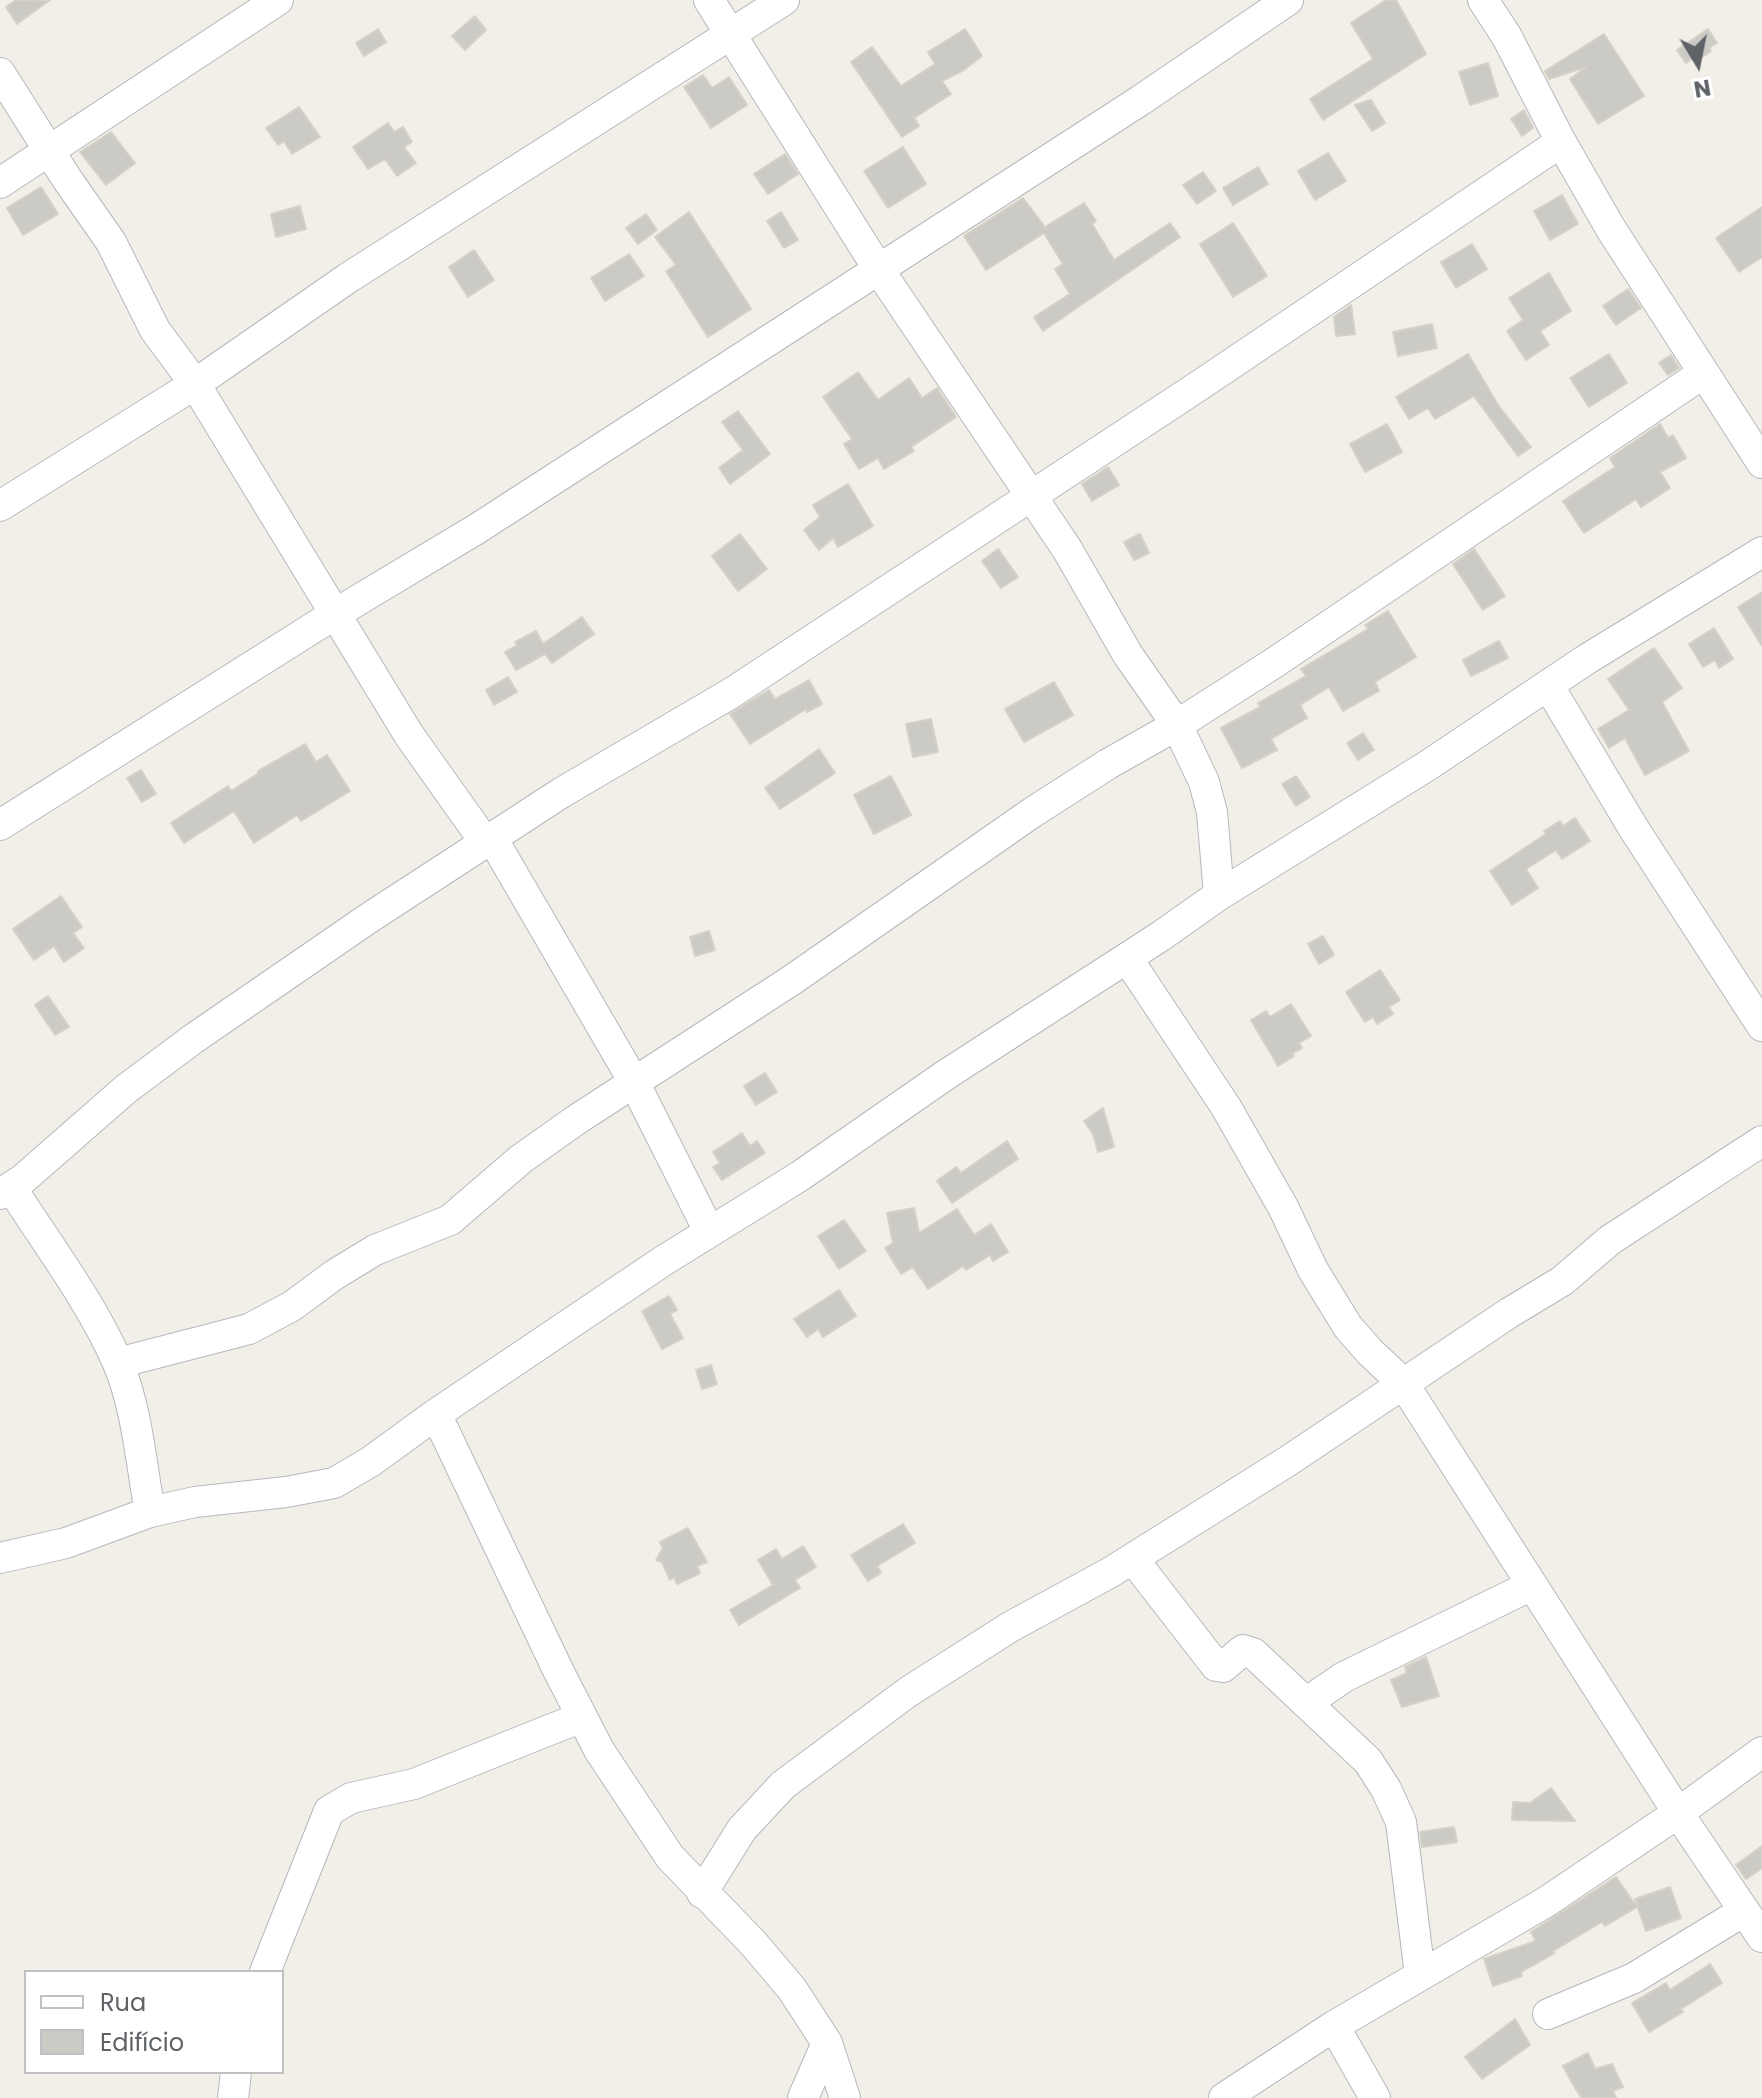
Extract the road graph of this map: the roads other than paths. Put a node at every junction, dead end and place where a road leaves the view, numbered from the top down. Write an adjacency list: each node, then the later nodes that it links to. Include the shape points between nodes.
1 (278, 0): 9 (street)
2 (709, 0): 6 (street)
3 (784, 0): 6 (street)
4 (1288, 0): 11 (street)
5 (1483, 0): 8 (street)
6 (732, 35): 11 (street); 13 (street, via 348,278)
7 (0, 73): 9 (street)
8 (1561, 142): 12 (street); 15 (street)
9 (50, 152): 10 (street); 13 (street, via 111,242 155,330)
10 (0, 183)
11 (879, 270): 15 (street); 18 (street)
12 (1702, 374): 14 (street); 20 (street)
13 (195, 384): 16 (street); 18 (street)
14 (1762, 463)
15 (1029, 496): 20 (street); 22 (street, via 733,692)
16 (0, 506)
17 (1762, 552): 19 (street)
18 (335, 614): 21 (street); 22 (street, via 409,735)
19 (1548, 685): 23 (street); 25 (street)
20 (1177, 725): 23 (street, via 1212,812); 26 (street, via 1033,812 792,980)
21 (0, 825)
22 (488, 840): 26 (street); 28 (street, via 193,1039)
23 (1219, 895): 24 (street)
24 (1127, 958): 29 (street); 31 (street, via 1226,1107 1348,1327)
25 (1762, 1026)
26 (634, 1082): 29 (street); 30 (street, via 521,1159 450,1220 375,1250 249,1329)
27 (1762, 1141): 31 (street, via 1610,1240 1562,1281)
28 (5, 1191): 30 (street, via 98,1324)
29 (709, 1231): 32 (street)
30 (118, 1363): 33 (street)
31 (1403, 1383): 35 (street); 36 (street)
32 (436, 1414): 33 (street, via 334,1483); 38 (street)
33 (150, 1512): 34 (street, via 66,1543)
34 (0, 1558)
35 (1133, 1559): 37 (street, via 1216,1666 1223,1667 1248,1650); 41 (street, via 1010,1627 908,1692 793,1777 742,1829)
36 (1532, 1585): 37 (street, via 1344,1677); 40 (street)
37 (1306, 1703): 45 (street, via 1368,1761 1401,1822)
38 (582, 1717): 41 (street, via 653,1833); 44 (street, via 414,1784 351,1798 329,1811)
39 (1762, 1752): 40 (street)
40 (1678, 1813): 42 (street); 45 (street, via 1546,1902)
41 (702, 1893): 48 (street, via 792,1989)
42 (1744, 1911): 43 (street); 46 (street, via 1634,1978)
43 (1762, 1937)
44 (266, 1970)
45 (1420, 1975): 47 (street)
46 (1548, 2014)
47 (1334, 2026): 53 (street); 54 (street)
48 (827, 2043): 51 (street); 52 (street)
49 (236, 2074): 50 (street)
50 (233, 2098)
51 (803, 2098)
52 (845, 2098)
53 (1224, 2098)
54 (1375, 2098)

